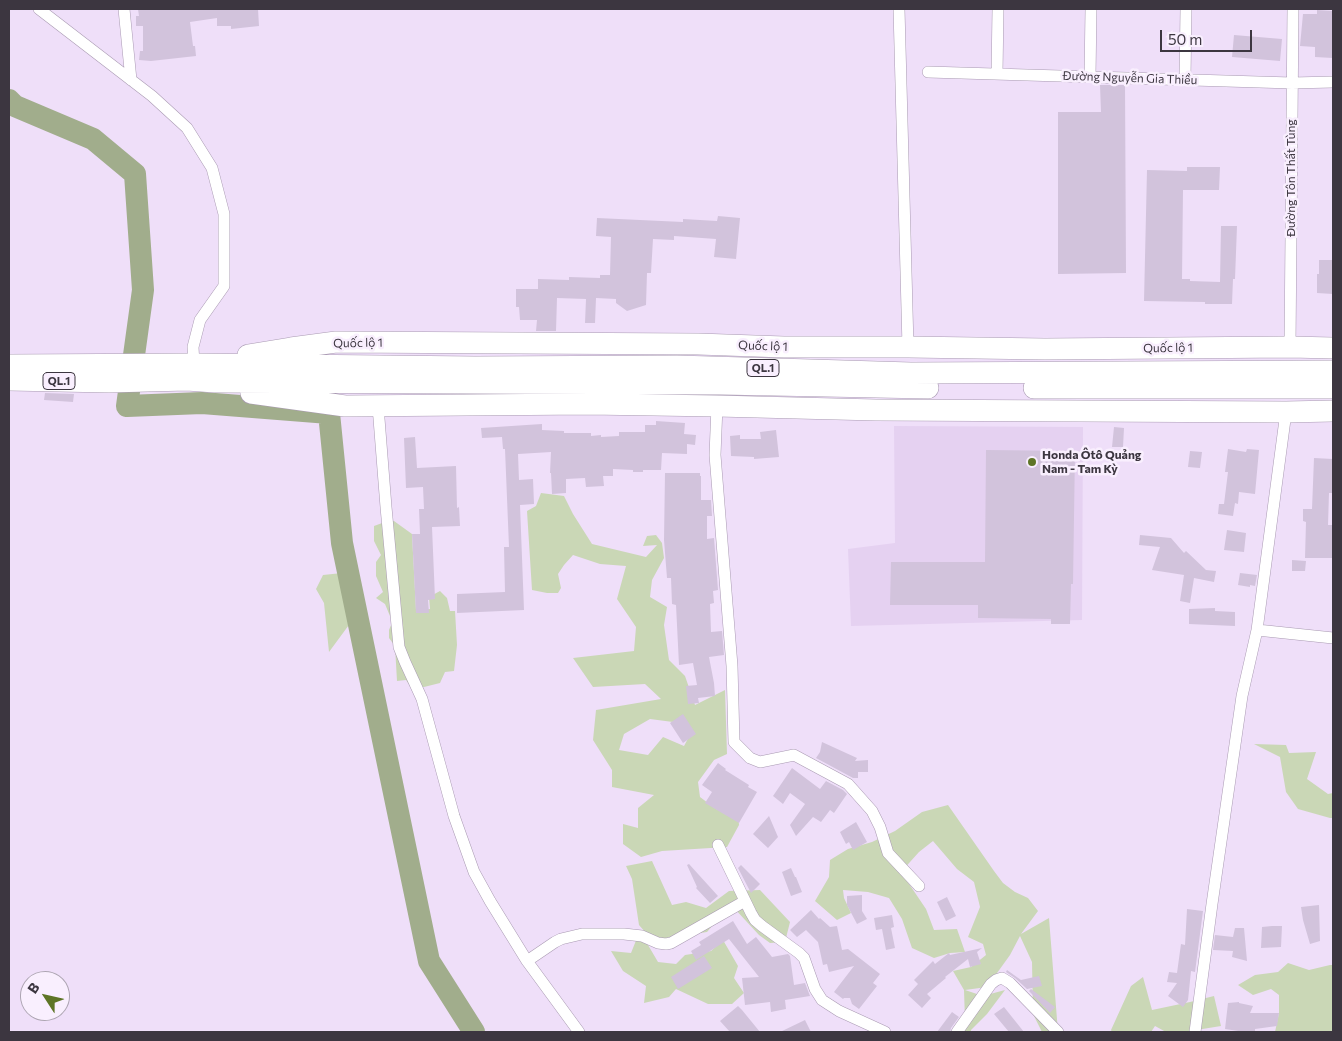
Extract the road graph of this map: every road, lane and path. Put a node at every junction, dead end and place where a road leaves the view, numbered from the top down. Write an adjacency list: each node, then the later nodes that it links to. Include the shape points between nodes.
1 (39, 9): 11 (street)
2 (124, 9): 11 (street)
3 (899, 9): 16 (street)
4 (998, 9): 9 (street)
5 (1091, 9): 10 (street)
6 (1186, 9): 12 (street)
7 (1293, 9): 14 (street, Đường Tôn Thất Tùng)
8 (928, 72): 9 (street, Đường Nguyễn Gia Thiều)
9 (996, 74): 10 (street, Đường Nguyễn Gia Thiều)
10 (1090, 77): 12 (street, Đường Nguyễn Gia Thiều)
11 (131, 80): 22 (street, via 187,128 212,168 224,214 224,286 200,320)
12 (1185, 80): 14 (street, Đường Nguyễn Gia Thiều)
13 (1333, 82): 14 (street, Đường Nguyễn Gia Thiều)
14 (1292, 83): 17 (street, Đường Tôn Thất Tùng)
15 (784, 347): 16 (highway, Quốc lộ 1 / QL.1); 22 (highway, Quốc lộ 1 / QL.1, via 336,342 291,348); 25 (highway)
16 (908, 347): 19 (highway, Quốc lộ 1 / QL.1)
17 (1290, 347): 18 (highway, Quốc lộ 1 / QL.1); 19 (highway, Quốc lộ 1 / QL.1)
18 (1333, 348)
19 (1045, 349): 24 (highway)
20 (9, 365): 23 (highway, Quốc lộ 1 / QL.1)
21 (1333, 371): 24 (highway, Quốc lộ 1 / QL.1)
22 (190, 372): 23 (highway, Quốc lộ 1 / QL.1); 25 (highway, Quốc lộ 1 / QL.1, via 677,366); 27 (highway, Quốc lộ 1 / QL.1)
23 (30, 373): 26 (highway, Quốc lộ 1 / QL.1)
24 (1043, 373): 25 (highway, Quốc lộ 1 / QL.1)
25 (784, 377): 27 (highway, Quốc lộ 1 / QL.1, via 720,384); 28 (highway, Quốc lộ 1 / QL.1, via 908,388); 31 (highway)
26 (9, 380)
27 (215, 382): 29 (highway, Quốc lộ 1 / QL.1, via 243,391 345,406)
28 (1333, 388)
29 (378, 406): 30 (highway, Quốc lộ 1 / QL.1); 39 (street, via 399,647 422,699 454,816 474,872)
30 (717, 406): 31 (highway, Quốc lộ 1 / QL.1); 37 (street, via 715,455 732,666 734,742 750,758 760,762 794,755 848,784 872,811 888,853)
31 (784, 408): 33 (highway, Quốc lộ 1 / QL.1)
32 (1333, 411): 33 (highway, Quốc lộ 1 / QL.1)
33 (1286, 412): 34 (street)
34 (1257, 630): 35 (street); 44 (street, via 1242,696)
35 (1333, 638)
36 (718, 845): 38 (street)
37 (919, 886)
38 (745, 901): 39 (street, via 671,943 624,934 582,934 561,939); 41 (street, via 755,920 804,958 822,1000)
39 (527, 961): 40 (street)
40 (579, 1032)
41 (885, 1032)
42 (957, 1032): 43 (street, via 991,984 1002,978)
43 (1058, 1032)
44 (1195, 1032)

